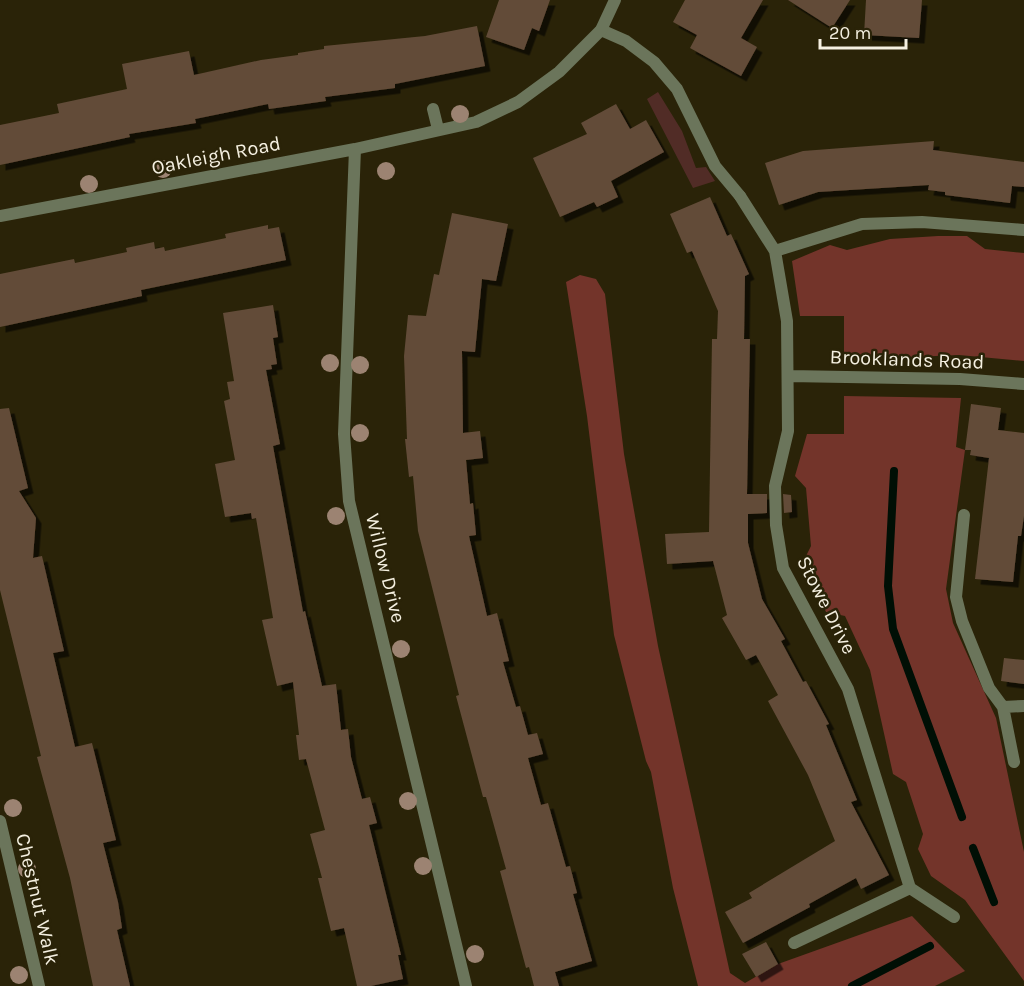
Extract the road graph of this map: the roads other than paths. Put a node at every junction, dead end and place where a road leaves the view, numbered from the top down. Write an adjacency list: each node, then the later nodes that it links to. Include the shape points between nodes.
1 (615, 0): 2 (street, Oakleigh Road)
2 (601, 30): 4 (street, Oakleigh Road, via 560,72 518,102 476,122); 8 (street, Stowe Drive, via 626,41 654,62 677,89 715,166 740,196)
3 (433, 109): 4 (street)
4 (438, 129): 5 (street, Oakleigh Road)
5 (355, 149): 6 (street, Oakleigh Road); 20 (street, Willow Drive, via 344,434 349,501)
6 (0, 216)
7 (1024, 230): 8 (street, via 922,222 862,224)
8 (775, 251): 9 (street, Stowe Drive, via 787,321)
9 (789, 376): 10 (street, Brooklands Road); 16 (street, Stowe Drive, via 788,431 776,486 776,525 783,568 848,689)
10 (1024, 384)
11 (964, 515): 13 (street, via 956,597 989,688)
12 (1024, 706): 13 (street)
13 (1003, 707): 14 (street)
14 (1014, 762)
15 (0, 820): 19 (street, Chestnut Walk)
16 (910, 888): 17 (street); 18 (street)
17 (954, 917)
18 (794, 943)
19 (39, 986)
20 (466, 986)

